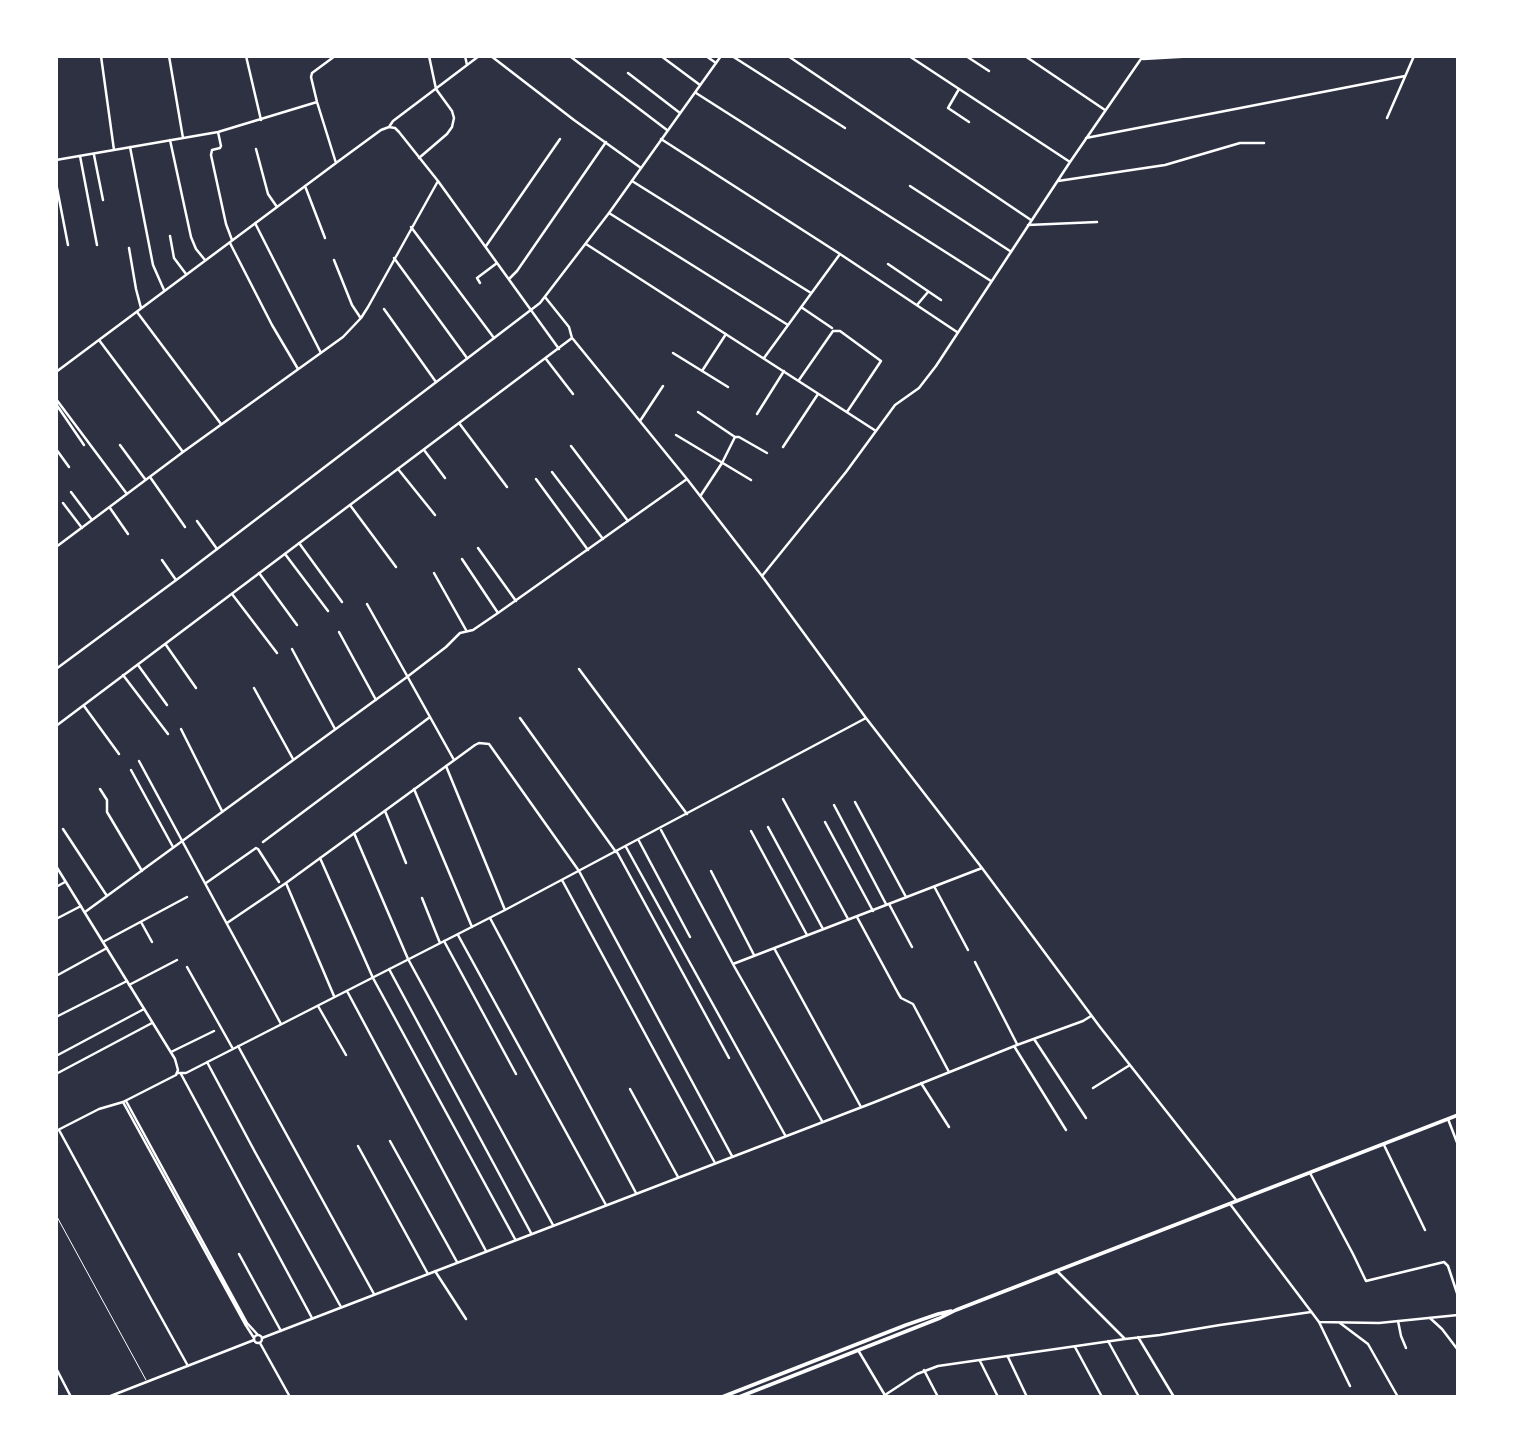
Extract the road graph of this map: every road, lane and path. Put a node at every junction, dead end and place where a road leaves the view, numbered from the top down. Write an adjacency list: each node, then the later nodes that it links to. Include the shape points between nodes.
1 (101, 56): 49 (street)
2 (169, 56): 40 (street)
3 (246, 56): 34 (street)
4 (335, 56): 30 (street, via 311,75)
5 (429, 56): 27 (street)
6 (465, 56): 22 (street)
7 (479, 56): 22 (street)
8 (491, 56): 45 (street)
9 (661, 56): 26 (street)
10 (706, 56): 21 (street)
11 (721, 56): 21 (street)
12 (733, 56): 37 (street)
13 (788, 56): 66 (street)
14 (909, 56): 28 (street)
15 (967, 56): 23 (street)
16 (1025, 56): 31 (street)
17 (1196, 56): 20 (street)
18 (1414, 56): 25 (street)
19 (571, 57): 38 (street)
20 (1142, 57): 31 (street)
21 (716, 63): 26 (street)
22 (467, 65): 27 (street)
23 (989, 71)
24 (628, 73): 32 (street)
25 (1405, 76): 33 (street); 41 (street)
26 (700, 85): 29 (street)
27 (436, 89): 36 (street); 52 (street, via 452,111 454,122)
28 (959, 89): 35 (street, via 948,108); 54 (street)
29 (695, 92): 32 (street); 88 (street)
30 (317, 102): 34 (street); 55 (street)
31 (1105, 110): 41 (street)
32 (680, 113): 38 (street)
33 (1387, 118)
34 (261, 120): 39 (street)
35 (969, 122)
36 (389, 127): 52 (street, via 399,131); 55 (street)
37 (845, 128)
38 (667, 130): 43 (street)
39 (218, 132): 40 (street); 73 (street, via 221,146 211,155)
40 (183, 138): 44 (street)
41 (1086, 138): 54 (street)
42 (560, 139): 77 (street)
43 (661, 139): 56 (street); 80 (street)
44 (170, 141): 47 (street); 82 (street, via 191,237)
45 (606, 142): 56 (street); 87 (street)
46 (1264, 143): 59 (street, via 1240,143 1165,165)
47 (130, 147): 49 (street); 90 (street, via 153,265)
48 (256, 149): 64 (street, via 268,194)
49 (114, 150): 50 (street)
50 (94, 154): 51 (street); 63 (street)
51 (80, 156): 53 (street); 76 (street)
52 (419, 158): 57 (street)
53 (56, 160)
54 (1070, 162): 59 (street)
55 (335, 163): 61 (street)
56 (641, 168): 58 (street)
57 (438, 181): 70 (street); 77 (street)
58 (632, 181): 65 (street); 92 (street)
59 (1057, 181): 66 (street)
60 (56, 183): 75 (street)
61 (304, 186): 64 (street); 72 (street)
62 (910, 186): 79 (street)
63 (103, 200)
64 (277, 207): 68 (street)
65 (609, 213): 74 (street); 102 (street)
66 (1031, 220): 69 (street)
67 (1097, 222): 69 (street)
68 (255, 223): 73 (street); 110 (street)
69 (1028, 225): 79 (street)
70 (411, 227): 81 (street); 106 (street)
71 (170, 236): 86 (street, via 176,262)
72 (325, 237)
73 (231, 241): 82 (street); 115 (street)
74 (586, 244): 93 (street); 105 (street)
75 (68, 245)
76 (97, 245)
77 (485, 247): 84 (street)
78 (129, 248): 97 (street)
79 (1010, 252): 88 (street)
80 (840, 254): 92 (street); 95 (street)
81 (394, 258): 101 (street); 112 (street)
82 (206, 260): 86 (street)
83 (334, 260): 101 (street)
84 (498, 263): 87 (street); 89 (street, via 477,278)
85 (888, 264): 91 (street)
86 (186, 275): 90 (street)
87 (509, 279): 99 (street)
88 (991, 281): 104 (street)
89 (480, 283)
90 (165, 291): 97 (street)
91 (928, 292): 94 (street); 95 (street)
92 (811, 293): 96 (street)
93 (545, 297): 99 (street); 107 (street, via 569,327)
94 (941, 300)
95 (917, 305): 104 (street)
96 (801, 307): 102 (street); 103 (street)
97 (141, 308): 100 (street)
98 (384, 309): 120 (street)
99 (531, 309): 106 (street); 109 (street)
100 (137, 312): 108 (street); 131 (street)
101 (361, 318): 110 (street)
102 (788, 325): 113 (street)
103 (832, 328)
104 (957, 332): 132 (street, via 925,380 895,405)
105 (726, 334): 113 (street); 116 (street)
106 (494, 338): 112 (street)
107 (572, 338): 109 (street); 129 (street)
108 (99, 340): 118 (street); 141 (street)
109 (559, 349): 114 (street)
110 (321, 354): 115 (street)
111 (673, 354): 116 (street)
112 (467, 358): 120 (street)
113 (764, 358): 117 (street)
114 (545, 359): 123 (street); 130 (street)
115 (298, 369): 131 (street)
116 (702, 371): 122 (street)
117 (784, 371): 119 (street); 128 (street)
118 (56, 372)
119 (799, 381): 124 (street); 127 (street, via 833,331 840,331 881,361)
120 (436, 382): 171 (street)
121 (663, 386): 129 (street)
122 (728, 387)
123 (573, 394)
124 (818, 394): 127 (street); 138 (street)
125 (56, 401): 136 (street); 155 (street)
126 (698, 412): 134 (street)
127 (847, 412): 132 (street)
128 (757, 414)
129 (640, 421): 150 (street)
130 (459, 423): 140 (street); 153 (street)
131 (222, 424): 141 (street)
132 (876, 431): 179 (street)
133 (676, 435): 143 (street)
134 (735, 437): 142 (street); 143 (street)
135 (120, 445): 151 (street)
136 (84, 446)
137 (571, 446): 163 (street)
138 (782, 447)
139 (56, 449): 144 (street)
140 (423, 450): 145 (street); 148 (street)
141 (183, 452): 147 (street)
142 (767, 453)
143 (722, 463): 152 (street); 156 (street)
144 (69, 467)
145 (398, 468): 158 (street); 160 (street)
146 (552, 472): 167 (street)
147 (150, 477): 151 (street); 164 (street)
148 (445, 478)
149 (536, 479): 172 (street)
150 (687, 479): 156 (street); 163 (street)
151 (146, 480): 155 (street)
152 (751, 480)
153 (507, 487)
154 (71, 492): 161 (street)
155 (127, 494): 159 (street)
156 (701, 496): 179 (street)
157 (63, 503): 165 (street)
158 (350, 505): 168 (street); 176 (street)
159 (110, 507): 161 (street); 166 (street)
160 (435, 515)
161 (92, 520): 165 (street)
162 (197, 521): 171 (street)
163 (628, 521): 167 (street)
164 (185, 527)
165 (82, 528): 169 (street)
166 (128, 534)
167 (603, 539): 172 (street)
168 (299, 543): 173 (street); 183 (street)
169 (56, 547)
170 (478, 548): 182 (street)
171 (217, 549): 180 (street)
172 (588, 550): 182 (street)
173 (285, 554): 177 (street); 185 (street)
174 (462, 559): 186 (street)
175 (162, 560): 180 (street)
176 (396, 567)
177 (259, 573): 181 (street); 187 (street)
178 (434, 573): 188 (street)
179 (762, 576): 205 (street)
180 (176, 580): 194 (street)
181 (232, 594): 190 (street); 192 (street)
182 (516, 601): 186 (street)
183 (342, 602)
184 (367, 604): 197 (street)
185 (328, 611)
186 (498, 613): 188 (street)
187 (297, 625)
188 (466, 630): 197 (street)
189 (339, 632): 200 (street)
190 (165, 644): 193 (street); 198 (street)
191 (292, 649): 208 (street)
192 (277, 653)
193 (137, 664): 196 (street); 202 (street)
194 (56, 669)
195 (579, 669): 223 (street)
196 (123, 675): 201 (street); 209 (street)
197 (407, 677): 200 (street); 203 (street)
198 (196, 688)
199 (254, 688): 211 (street)
200 (376, 699): 208 (street)
201 (83, 705): 206 (street); 210 (street)
202 (167, 705)
203 (430, 717): 212 (street); 232 (street)
204 (520, 718): 235 (street)
205 (866, 718): 223 (street); 239 (street)
206 (56, 726)
207 (181, 729): 222 (street)
208 (335, 729): 211 (street)
209 (168, 734)
210 (119, 754)
211 (293, 759): 222 (street)
212 (454, 760): 214 (street); 242 (street, via 479,743 489,744)
213 (139, 761): 231 (street)
214 (446, 766): 217 (street); 256 (street)
215 (131, 770): 234 (street)
216 (100, 789): 240 (street, via 107,812)
217 (414, 789): 221 (street); 265 (street)
218 (783, 799): 262 (street)
219 (855, 802): 253 (street)
220 (834, 805): 254 (street)
221 (385, 811): 229 (street); 237 (street)
222 (222, 812): 231 (street)
223 (687, 814): 226 (street)
224 (825, 822): 257 (street)
225 (768, 827): 266 (street)
226 (660, 828): 230 (street); 281 (street)
227 (64, 829): 250 (street)
228 (751, 831): 268 (street)
229 (354, 833): 236 (street); 278 (street)
230 (638, 840): 233 (street); 269 (street)
231 (183, 841): 234 (street); 246 (street)
232 (263, 842)
233 (626, 847): 235 (street); 322 (street)
234 (173, 848): 240 (street)
235 (616, 852): 242 (street); 303 (street)
236 (320, 858): 247 (street); 285 (street)
237 (407, 863)
238 (56, 866): 244 (street)
239 (982, 868): 249 (street); 291 (street)
240 (142, 871): 250 (street)
241 (711, 871): 277 (street)
242 (579, 872): 243 (street); 327 (street)
243 (562, 880): 256 (street); 328 (street)
244 (66, 882): 248 (street); 255 (street)
245 (279, 882): 246 (street, via 256,848)
246 (206, 883): 264 (street)
247 (286, 883): 264 (street); 288 (street)
248 (56, 887)
249 (935, 887): 253 (street); 276 (street)
250 (107, 896): 258 (street)
251 (187, 897): 263 (street)
252 (422, 898): 272 (street)
253 (906, 898): 254 (street)
254 (888, 905): 257 (street); 273 (street)
255 (81, 906): 258 (street); 261 (street)
256 (505, 910): 260 (street)
257 (873, 911): 259 (street)
258 (85, 912): 270 (street)
259 (857, 917): 262 (street); 306 (street, via 901,998 913,1004)
260 (490, 918): 265 (street); 331 (street)
261 (56, 919)
262 (848, 920): 266 (street)
263 (141, 922): 270 (street); 271 (street)
264 (227, 923): 294 (street)
265 (472, 927): 267 (street)
266 (824, 930): 268 (street)
267 (458, 934): 272 (street); 334 (street)
268 (807, 936): 275 (street)
269 (690, 937)
270 (103, 942): 274 (street)
271 (152, 942)
272 (442, 942): 278 (street); 309 (street)
273 (912, 947)
274 (107, 948): 284 (street); 286 (street)
275 (774, 948): 277 (street); 314 (street)
276 (968, 950)
277 (754, 955): 281 (street)
278 (408, 959): 283 (street); 336 (street)
279 (177, 960): 286 (street)
280 (975, 962): 298 (street)
281 (733, 964): 318 (street)
282 (187, 967): 299 (street)
283 (389, 969): 285 (street); 338 (street)
284 (56, 976)
285 (373, 978): 287 (street); 339 (street)
286 (128, 983): 290 (street); 292 (street)
287 (347, 991): 288 (street); 340 (street)
288 (335, 997): 289 (street)
289 (318, 1006): 294 (street); 301 (street)
290 (144, 1009): 293 (street); 302 (street)
291 (1091, 1016): 296 (street); 305 (street)
292 (56, 1017)
293 (153, 1023): 300 (street); 307 (street)
294 (281, 1024): 297 (street)
295 (214, 1031): 300 (street)
296 (1034, 1038): 298 (street); 316 (street)
297 (238, 1046): 299 (street); 346 (street)
298 (1015, 1046): 306 (street); 321 (street)
299 (233, 1049): 304 (street)
300 (171, 1052): 308 (street)
301 (346, 1055)
302 (56, 1056)
303 (729, 1058)
304 (207, 1062): 308 (street); 348 (street)
305 (1130, 1065): 311 (street); 332 (street)
306 (949, 1072): 310 (street)
307 (56, 1074)
308 (179, 1074): 313 (street); 352 (street)
309 (516, 1074)
310 (921, 1083): 314 (street); 319 (street)
311 (1093, 1088)
312 (630, 1089): 330 (street)
313 (125, 1101): 320 (street); 360 (street)
314 (861, 1107): 318 (street)
315 (1458, 1115): 317 (main road)
316 (1086, 1118)
317 (1448, 1119): 324 (main road); 325 (street)
318 (822, 1121): 322 (street)
319 (949, 1127)
320 (58, 1130): 371 (street)
321 (1066, 1130)
322 (785, 1135): 327 (street)
323 (390, 1141): 342 (street)
324 (1383, 1144): 329 (main road); 337 (street)
325 (1458, 1145)
326 (358, 1146): 345 (street)
327 (732, 1156): 328 (street)
328 (715, 1163): 330 (street)
329 (1310, 1173): 332 (main road); 347 (street, via 1366,1281 1444,1262)
330 (678, 1177): 331 (street)
331 (636, 1194): 334 (street)
332 (1237, 1201): 333 (main road)
333 (1230, 1204): 344 (main road); 350 (street)
334 (606, 1205): 336 (street)
335 (56, 1215): 374 (lane)
336 (553, 1225): 338 (street)
337 (1425, 1230)
338 (531, 1234): 339 (street)
339 (515, 1239): 340 (street)
340 (486, 1251): 342 (street)
341 (239, 1254): 358 (street)
342 (457, 1262): 343 (street)
343 (435, 1271): 345 (street); 354 (street)
344 (1057, 1271): 349 (main road); 362 (street)
345 (428, 1273): 346 (street)
346 (374, 1294): 348 (street)
347 (1458, 1296)
348 (341, 1307): 352 (street)
349 (956, 1310): 367 (main road); 380 (main road, via 913,1322)
350 (1312, 1312): 356 (street); 359 (street)
351 (1458, 1315): 353 (street)
352 (312, 1318): 358 (street)
353 (1430, 1318): 355 (street); 368 (street)
354 (466, 1319)
355 (1398, 1321): 357 (street); 366 (street)
356 (1319, 1322): 357 (street); 375 (street)
357 (1340, 1323): 388 (street, via 1368,1343)
358 (281, 1331): 361 (street)
359 (1138, 1337): 362 (street); 387 (street)
360 (255, 1338): 361 (street); 364 (street); 371 (street)
361 (262, 1338): 364 (street)
362 (1125, 1339): 363 (street)
363 (1108, 1341): 365 (street); 386 (street)
364 (260, 1342): 379 (street)
365 (1075, 1347): 369 (street); 385 (street)
366 (1406, 1348)
367 (859, 1350): 376 (street); 381 (main road)
368 (1458, 1350)
369 (1008, 1357): 370 (street); 384 (street)
370 (980, 1361): 373 (street); 383 (street)
371 (188, 1366): 374 (street)
372 (56, 1368): 377 (street)
373 (923, 1370): 376 (street); 382 (street)
374 (147, 1382): 378 (street)
375 (1349, 1387)
376 (886, 1396)
377 (71, 1397)
378 (108, 1397)
379 (290, 1397)
380 (722, 1397)
381 (739, 1397)
382 (938, 1397)
383 (998, 1397)
384 (1027, 1397)
385 (1102, 1397)
386 (1139, 1397)
387 (1174, 1397)
388 (1398, 1397)

